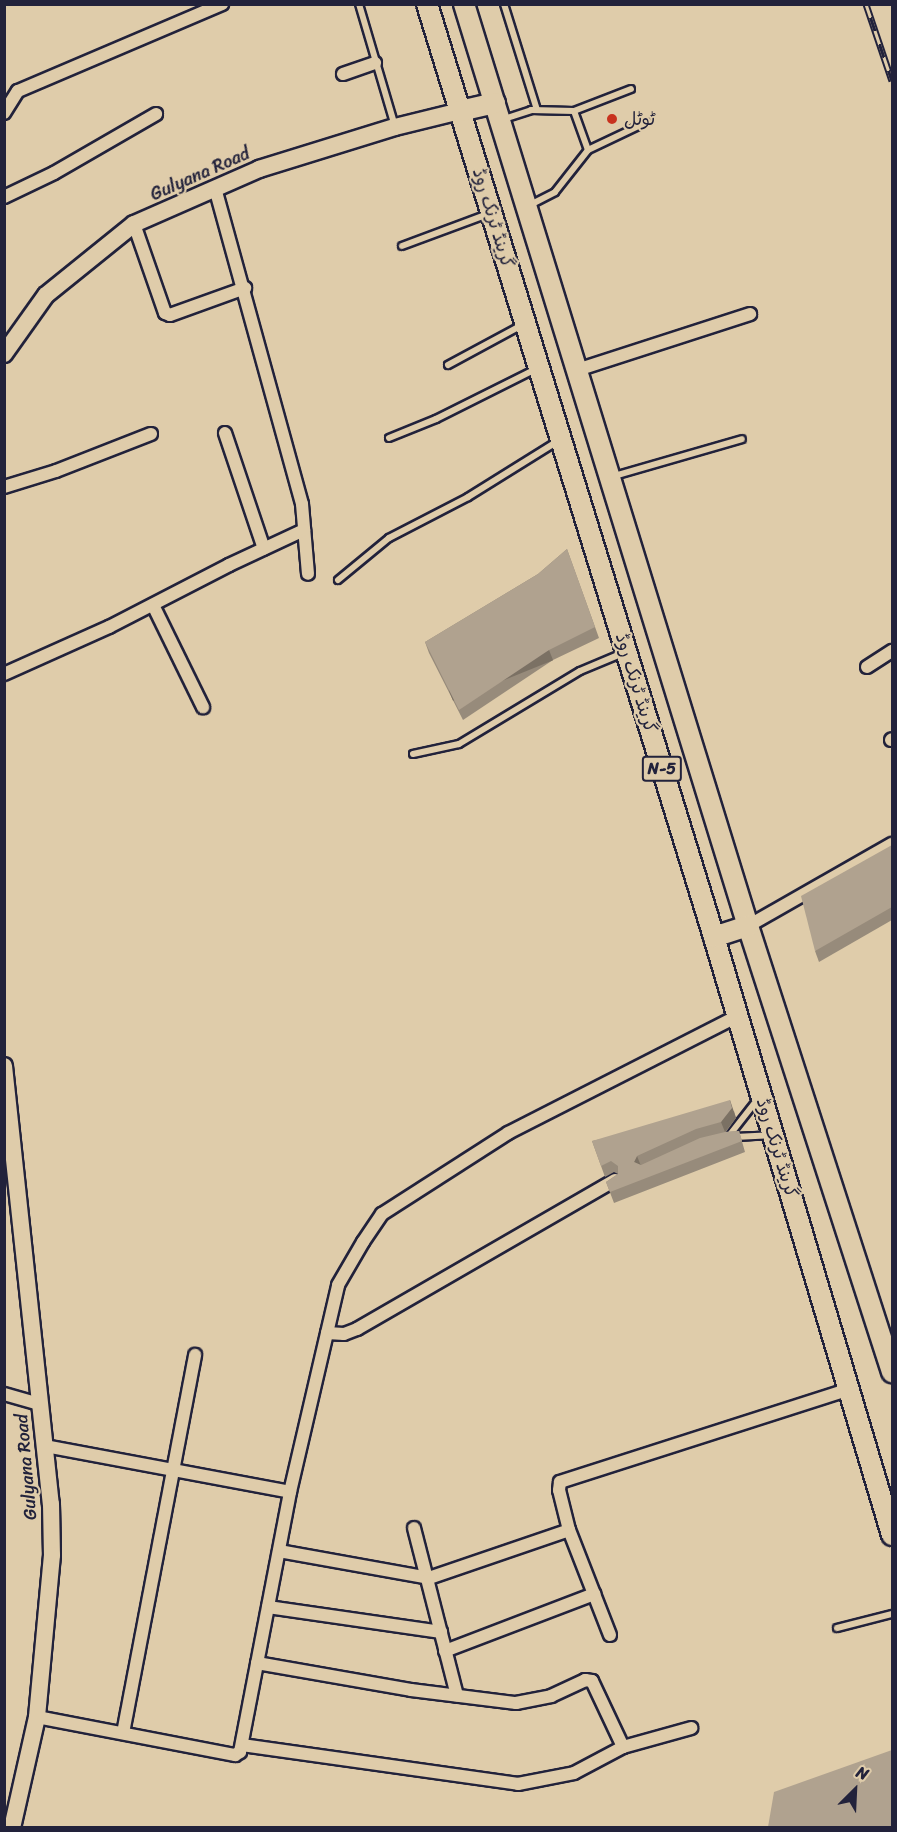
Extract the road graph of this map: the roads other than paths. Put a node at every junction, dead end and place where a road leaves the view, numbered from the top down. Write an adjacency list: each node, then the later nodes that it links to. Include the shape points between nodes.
1 (222, 4): 13 (street, via 18,91)
2 (359, 4): 6 (lane)
3 (427, 4): 10 (highway, گرینڈ ٹرنک روڈ / N-5)
4 (464, 4): 12 (highway, گرینڈ ٹرنک روڈ / N-5)
5 (504, 4): 9 (lane)
6 (375, 63): 7 (street); 16 (lane)
7 (343, 74)
8 (631, 89): 11 (lane)
9 (537, 110): 11 (lane); 12 (lane)
10 (460, 111): 12 (highway); 16 (main road, Gulyana Road); 21 (highway, گرینڈ ٹرنک روڈ / N-5)
11 (574, 111): 17 (lane)
12 (498, 112): 20 (highway, گرینڈ ٹرنک روڈ / N-5)
13 (4, 113)
14 (156, 114): 19 (street)
15 (647, 122): 17 (lane)
16 (395, 127): 18 (main road, Gulyana Road, via 259,169)
17 (588, 150): 20 (lane, via 555,192)
18 (215, 188): 22 (main road, Gulyana Road); 24 (street)
19 (4, 197)
20 (527, 207): 30 (highway, گرینڈ ٹرنک روڈ / N-5)
21 (491, 213): 23 (lane); 26 (highway, گرینڈ ٹرنک روڈ / N-5)
22 (134, 224): 24 (street, via 165,313 170,315); 27 (main road, Gulyana Road, via 46,295)
23 (402, 246)
24 (244, 288): 38 (street, via 302,504)
25 (750, 314): 30 (street)
26 (525, 324): 28 (lane); 29 (highway, گرینڈ ٹرنک روڈ / N-5)
27 (4, 354)
28 (448, 365)
29 (539, 368): 33 (lane); 34 (highway, گرینڈ ٹرنک روڈ / N-5)
30 (577, 370): 36 (highway, گرینڈ ٹرنک روڈ / N-5)
31 (225, 433): 39 (street)
32 (151, 434): 37 (street)
33 (388, 438)
34 (561, 439): 41 (lane, via 468,497 389,538); 44 (highway, گرینڈ ٹرنک روڈ / N-5)
35 (742, 439): 36 (lane)
36 (610, 477): 50 (highway, گرینڈ ٹرنک روڈ / N-5)
37 (4, 487)
38 (304, 530): 39 (street); 40 (street)
39 (264, 549): 42 (street)
40 (308, 574)
41 (338, 580)
42 (153, 605): 46 (street); 47 (street)
43 (892, 651): 45 (street)
44 (626, 652): 48 (lane, via 580,671 459,744); 51 (highway, گرینڈ ٹرنک روڈ / N-5)
45 (867, 667)
46 (4, 675)
47 (203, 707)
48 (413, 754)
49 (892, 844): 50 (street)
50 (748, 926): 51 (highway); 60 (highway, گرینڈ ٹرنک روڈ / N-5)
51 (714, 937): 52 (highway, گرینڈ ٹرنک روڈ / N-5)
52 (738, 1016): 54 (highway, گرینڈ ٹرنک روڈ / N-5); 59 (street, via 508,1133 382,1214 338,1285)
53 (4, 1066): 65 (main road, Gulyana Road)
54 (761, 1094): 55 (highway, گرینڈ ٹرنک روڈ / N-5); 56 (lane)
55 (773, 1135): 56 (lane); 63 (highway, گرینڈ ٹرنک روڈ / N-5)
56 (728, 1137): 57 (lane)
57 (719, 1140)
58 (615, 1180): 59 (street, via 357,1329)
59 (327, 1334): 68 (street)
60 (890, 1350): 62 (highway, گرینڈ ٹرنک روڈ / N-5)
61 (195, 1355): 67 (street)
62 (892, 1372)
63 (850, 1389): 70 (street, via 560,1482 558,1490); 71 (highway, گرینڈ ٹرنک روڈ / N-5)
64 (4, 1394): 65 (street)
65 (40, 1404): 66 (main road, Gulyana Road)
66 (45, 1446): 67 (street); 83 (main road, Gulyana Road, via 52,1555)
67 (174, 1470): 68 (street); 85 (street)
68 (291, 1492): 72 (street)
69 (414, 1528): 73 (street)
70 (569, 1530): 73 (street); 74 (street)
71 (892, 1535)
72 (279, 1551): 73 (street); 75 (street)
73 (429, 1578): 78 (street)
74 (594, 1594): 79 (street); 80 (street)
75 (268, 1607): 78 (street); 81 (street)
76 (892, 1614): 77 (lane)
77 (837, 1628)
78 (441, 1632): 80 (street)
79 (610, 1635)
80 (445, 1651): 82 (street)
81 (258, 1664): 82 (street); 86 (street)
82 (457, 1696): 87 (street, via 516,1703 551,1696 585,1680 592,1681)
83 (37, 1717): 85 (street); 88 (main road, Gulyana Road)
84 (691, 1728): 87 (street)
85 (123, 1733): 86 (street, via 235,1755)
86 (242, 1745): 87 (street, via 518,1784 574,1773)
87 (622, 1747)
88 (12, 1827)

